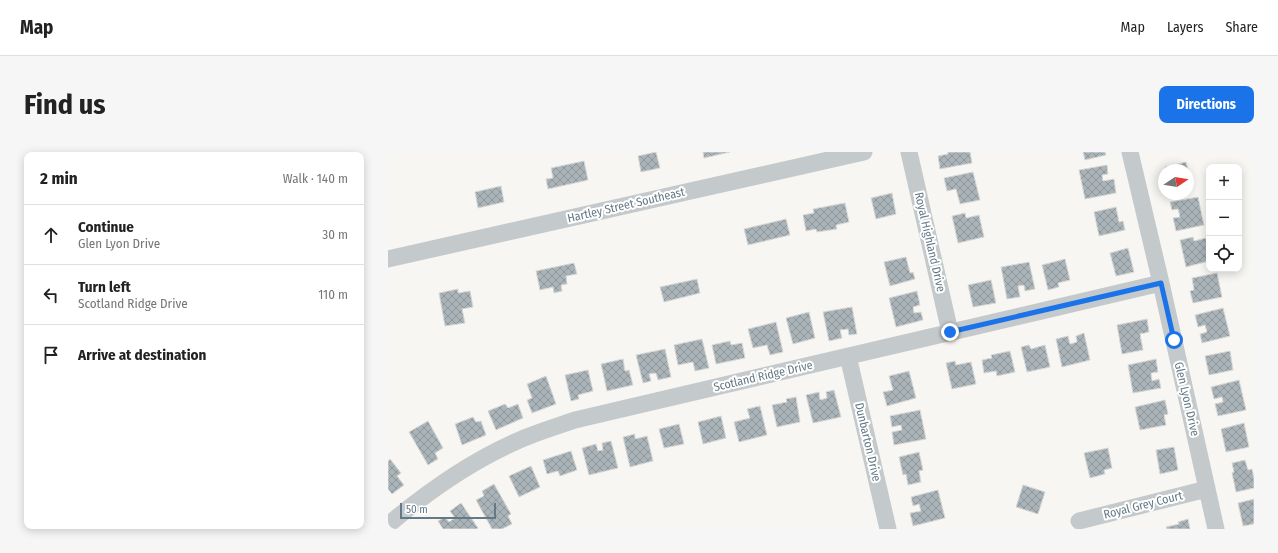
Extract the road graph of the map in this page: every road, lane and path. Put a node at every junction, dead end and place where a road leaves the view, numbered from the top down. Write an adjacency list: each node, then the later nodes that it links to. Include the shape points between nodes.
1 (864, 152): 4 (street, Hartley Street Southeast)
2 (910, 152): 6 (street, Royal Highland Drive)
3 (1130, 152): 5 (street, Glen Lyon Drive)
4 (388, 259)
5 (1161, 283): 6 (street, Scotland Ridge Drive); 8 (street, Glen Lyon Drive)
6 (950, 332): 7 (street, Scotland Ridge Drive)
7 (848, 356): 10 (street, Scotland Ridge Drive, via 607,412 545,430 508,445 459,472); 11 (street, Dunbarton Drive)
8 (1207, 489): 9 (street, Royal Grey Court); 12 (street, Glen Lyon Drive)
9 (1079, 521)
10 (388, 525)
11 (888, 529)
12 (1216, 529)

